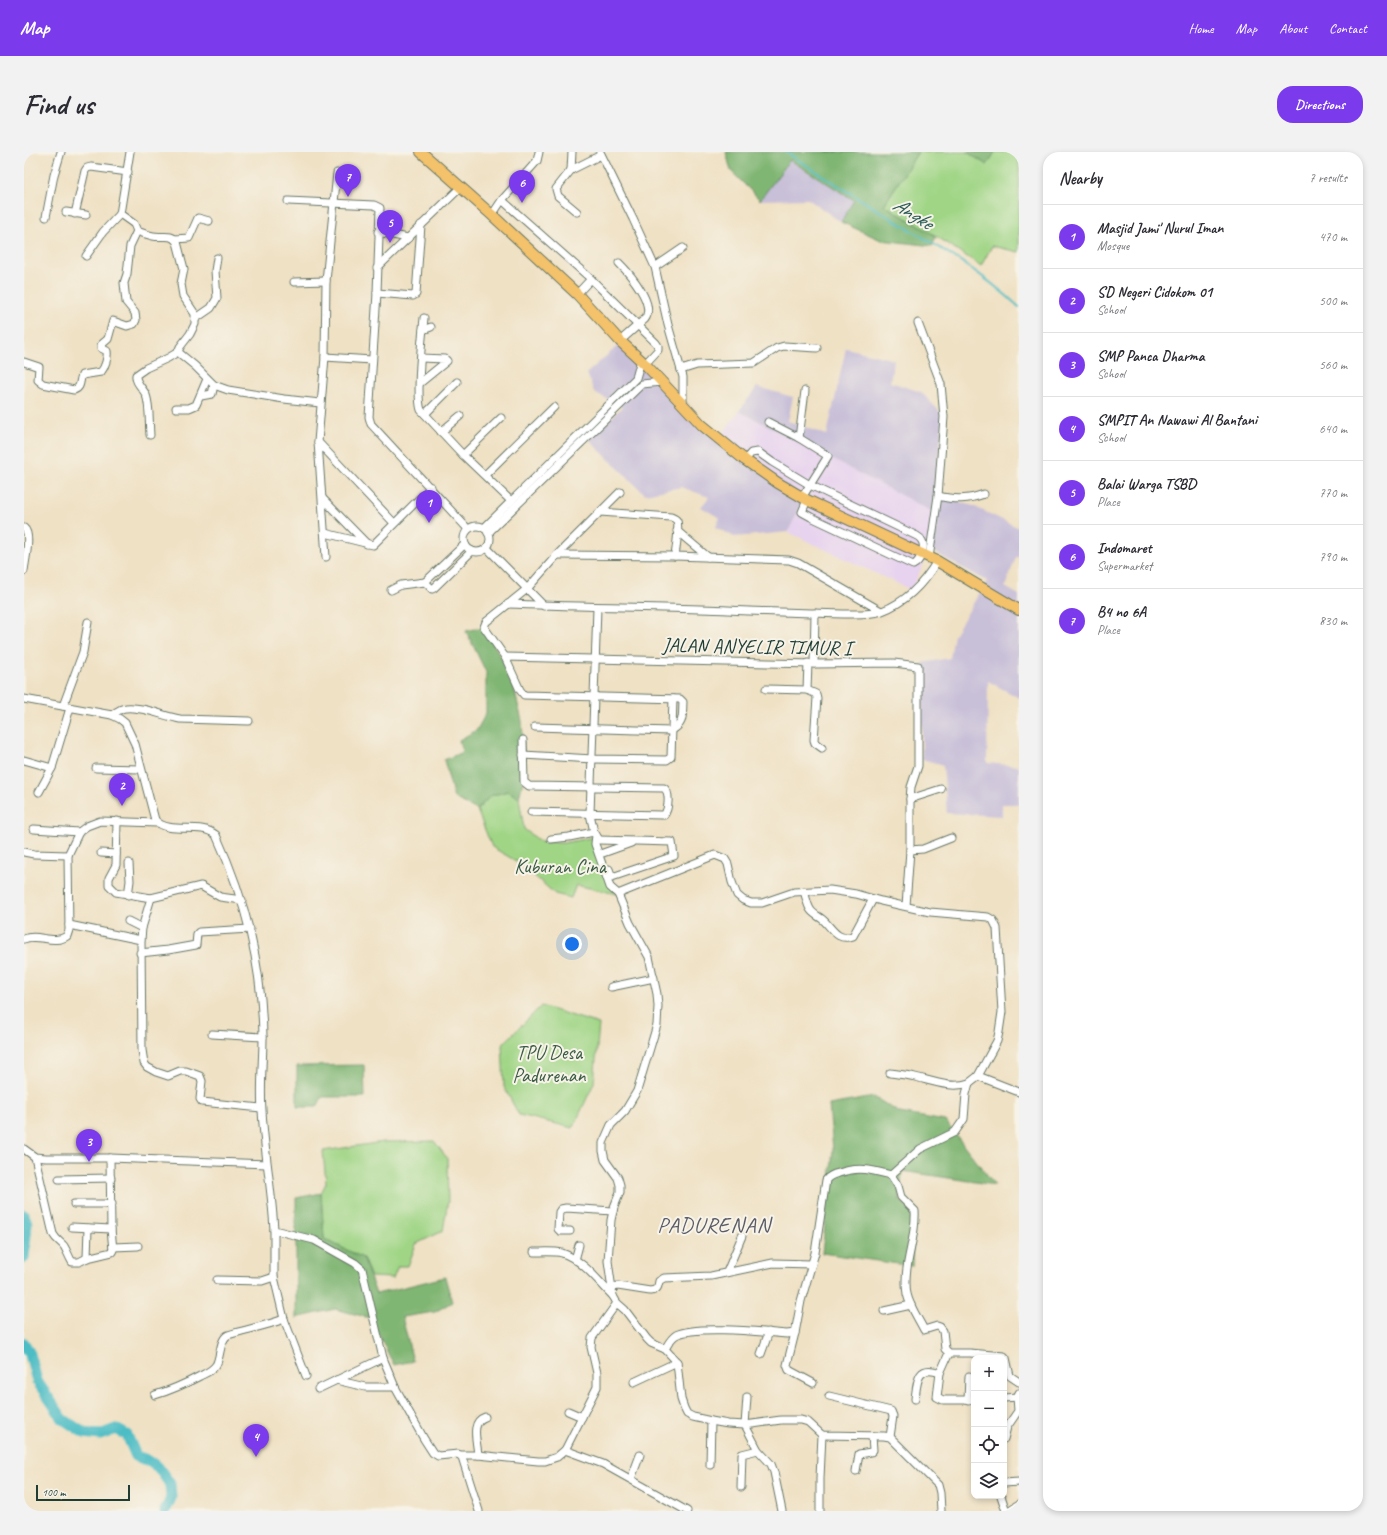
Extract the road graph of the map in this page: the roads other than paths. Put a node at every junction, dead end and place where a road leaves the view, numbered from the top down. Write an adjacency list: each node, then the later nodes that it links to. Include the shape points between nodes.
1 (61, 152): 20 (street)
2 (130, 152): 8 (street)
3 (421, 152): 10 (main road)
4 (539, 152): 11 (street, via 537,161)
5 (572, 152): 7 (street)
6 (600, 154): 7 (street); 31 (street)
7 (571, 170): 15 (street, via 555,191)
8 (128, 172): 16 (street, via 88,168); 17 (street)
9 (337, 173): 13 (street)
10 (461, 187): 18 (main road); 22 (street)
11 (502, 200): 18 (street); 33 (street)
12 (288, 201): 13 (street)
13 (335, 204): 24 (street, via 379,207); 34 (street)
14 (66, 212): 16 (street)
15 (577, 212)
16 (75, 214): 19 (street)
17 (120, 214): 23 (street, via 134,224); 28 (street)
18 (492, 214): 37 (main road)
19 (86, 215)
20 (46, 217)
21 (209, 221): 26 (street, via 198,218 190,238)
22 (421, 225): 25 (street); 36 (street, via 416,294 413,296)
23 (137, 231): 26 (street); 50 (street, via 130,246 124,283 126,302 134,311 136,320 129,326 113,321 108,339 101,345 108,353 101,372 85,373 78,389 74,390 43,384 38,380 38,367)
24 (378, 232): 25 (street); 32 (street)
25 (408, 238): 32 (street)
26 (175, 239): 39 (street, via 184,269 181,284 183,296 193,309)
27 (683, 248): 31 (street)
28 (86, 256)
29 (217, 258): 39 (street, via 217,298 211,308)
30 (620, 264): 41 (street, via 629,272 646,302 648,315)
31 (655, 267): 52 (street)
32 (377, 268): 36 (street)
33 (591, 279): 37 (street); 41 (street)
34 (326, 281): 35 (street); 47 (street)
35 (294, 282)
36 (377, 293): 49 (street)
37 (577, 294): 44 (main road)
38 (424, 318): 43 (street)
39 (195, 319): 46 (street, via 190,334)
40 (918, 323): 81 (street, via 941,384 944,417)
41 (638, 324): 44 (street); 51 (street, via 658,346 658,350)
42 (431, 327): 43 (street)
43 (423, 330): 48 (street)
44 (620, 341): 51 (main road)
45 (817, 348): 52 (street, via 784,346 750,364 704,365)
46 (178, 352): 54 (street); 71 (street, via 136,375 147,400)
47 (325, 357): 49 (street); 62 (street)
48 (421, 358): 57 (street); 57 (street, via 445,358 446,361)
49 (372, 360): 78 (street, via 369,417 371,424)
50 (24, 362)
51 (643, 362): 53 (street); 56 (main road)
52 (681, 370): 63 (street)
53 (636, 378): 58 (street); 84 (street)
54 (207, 379): 59 (street); 61 (street)
55 (457, 382): 66 (street)
56 (662, 382): 58 (street); 63 (main road)
57 (420, 383): 66 (street, via 420,405)
58 (642, 384): 89 (street)
59 (214, 385): 61 (street, via 212,394); 62 (street, via 247,394)
60 (805, 391): 72 (street)
61 (201, 396): 65 (street, via 193,407)
62 (320, 403): 73 (street)
63 (683, 405): 75 (main road, via 712,434)
64 (554, 407): 76 (street)
65 (176, 408)
66 (425, 414): 70 (street)
67 (460, 416): 70 (street)
68 (501, 418): 74 (street)
69 (768, 422): 72 (street)
70 (441, 432): 74 (street)
71 (150, 435)
72 (799, 438): 77 (street, via 828,456)
73 (318, 442): 83 (street); 86 (street)
74 (463, 455): 76 (street)
75 (745, 460): 77 (street, via 754,451 758,452); 82 (main road)
76 (484, 475): 84 (street)
77 (810, 485): 82 (street); 100 (street, via 917,536 921,539)
78 (431, 487): 86 (street); 88 (street)
79 (620, 492): 85 (street)
80 (984, 494): 81 (street, via 963,500)
81 (938, 496): 100 (street)
82 (805, 498): 100 (main road); 100 (street, via 802,512 810,517 913,565)
83 (323, 499): 91 (street); 93 (street)
84 (511, 501): 89 (street)
85 (600, 512): 90 (street, via 671,518 677,521); 96 (street)
86 (394, 523): 93 (street, via 373,545)
87 (24, 528): 101 (street, via 28,537)
88 (468, 530): 89 (street, via 476,526); 92 (street, via 465,534)
89 (486, 530): 94 (street, via 490,541)
90 (677, 531): 97 (street); 98 (street)
91 (325, 533): 93 (street); 99 (street)
92 (465, 544): 95 (street); 102 (street)
93 (367, 545)
94 (486, 548): 95 (street, via 480,552); 103 (street)
95 (472, 551): 102 (street, via 434,588)
96 (557, 555): 97 (street); 103 (street)
97 (675, 556): 98 (street)
98 (708, 557): 109 (street, via 789,560)
99 (326, 558)
100 (929, 558): 108 (main road); 109 (street, via 930,572 918,588)
101 (24, 571)
102 (426, 582): 104 (street, via 405,584)
103 (526, 589): 105 (street); 106 (street)
104 (392, 590)
105 (508, 604): 106 (street); 112 (street, via 484,625 484,629)
106 (544, 606): 107 (street)
107 (597, 608): 110 (street, via 675,607); 113 (street)
108 (1019, 610)
109 (881, 611): 110 (street, via 862,614)
110 (815, 613): 114 (street)
111 (88, 622): 120 (street, via 83,652)
112 (504, 657): 113 (street, JALAN ANYELIR TIMUR I); 117 (street, via 524,695)
113 (595, 659): 114 (street, JALAN ANYELIR TIMUR I); 117 (street)
114 (811, 664): 116 (street); 137 (street, JALAN ANYELIR TIMUR I, via 894,663 918,666 918,766)
115 (766, 689): 116 (street)
116 (807, 690): 127 (street, via 816,694 814,740)
117 (594, 698): 119 (street); 124 (street)
118 (24, 699): 120 (street)
119 (673, 699): 125 (street); 125 (street, via 683,702 681,723)
120 (67, 707): 121 (street); 131 (street)
121 (112, 715): 122 (street, via 126,708 136,708 180,719); 133 (street, via 122,720 127,727 135,744)
122 (248, 721)
123 (535, 727): 124 (street)
124 (593, 728): 125 (street); 129 (street)
125 (671, 731): 129 (street, via 671,757 668,760)
126 (523, 740): 128 (street)
127 (822, 748)
128 (523, 755): 129 (street); 134 (street, via 526,785)
129 (593, 759): 134 (street)
130 (24, 760): 131 (street)
131 (52, 768): 136 (street)
132 (96, 768): 133 (street)
133 (140, 769): 141 (street)
134 (592, 787): 139 (street); 139 (street, via 664,788 667,792 668,810 664,815)
135 (941, 789): 137 (street)
136 (39, 792)
137 (910, 799): 148 (street)
138 (531, 812): 139 (street)
139 (590, 814): 144 (street)
140 (117, 821): 141 (street); 143 (street, via 94,822); 152 (street)
141 (157, 823): 160 (street, via 216,835)
142 (34, 830): 143 (street)
143 (80, 832): 153 (street)
144 (596, 836): 146 (street); 147 (street); 151 (street); 156 (street, via 596,844 610,887)
145 (951, 838): 148 (street, via 922,849)
146 (551, 839)
147 (637, 841): 151 (street); 151 (street, via 671,842 674,856 612,877)
148 (910, 850): 161 (street)
149 (24, 852): 153 (street)
150 (101, 853): 152 (street)
151 (603, 853)
152 (116, 854): 157 (street, via 115,868 109,878 109,885 116,892)
153 (68, 855): 163 (street)
154 (128, 863): 157 (street)
155 (804, 892): 156 (street, via 794,892 756,904 747,902 737,895 725,859 715,855); 159 (street, via 830,890); 159 (street, via 810,910 835,934 843,937 853,936)
156 (618, 894): 169 (street, via 630,923 650,957)
157 (128, 895): 158 (street)
158 (151, 898): 160 (street, via 201,886 220,897); 164 (street)
159 (874, 899): 161 (street)
160 (242, 900): 165 (street)
161 (906, 906): 174 (street, via 930,912 988,917 997,928 1002,1012 997,1041)
162 (128, 921): 164 (street)
163 (69, 925): 166 (street, via 67,936 61,939 31,937); 167 (street)
164 (142, 928): 167 (street)
165 (250, 929): 168 (street, via 200,932 196,945); 172 (street, via 258,971)
166 (24, 940)
167 (141, 940): 168 (street)
168 (140, 953): 177 (street, via 142,1058 147,1067 168,1076 183,1071 200,1076 200,1099 205,1103)
169 (654, 978): 170 (street); 187 (street, via 657,1025 641,1079 632,1101 611,1125 603,1143 606,1160 620,1185)
170 (611, 987)
171 (212, 1034): 172 (street)
172 (263, 1037): 177 (street)
173 (890, 1073): 175 (street, via 943,1084)
174 (978, 1076): 175 (street); 176 (street)
175 (969, 1083): 182 (street, via 964,1119 955,1132 920,1149)
176 (1019, 1092)
177 (262, 1108): 181 (street)
178 (24, 1149): 179 (street)
179 (35, 1157): 180 (street); 198 (street, via 56,1241 63,1244 72,1262)
180 (110, 1158): 181 (street); 183 (street)
181 (266, 1164): 191 (street)
182 (892, 1175): 200 (street, via 858,1169 847,1170 827,1178); 206 (street, via 903,1200 915,1211 907,1274 907,1292)
183 (111, 1178): 184 (street); 186 (street)
184 (59, 1179)
185 (74, 1204): 186 (street)
186 (112, 1204): 190 (street)
187 (613, 1211): 192 (street, via 561,1209 558,1229); 204 (street, via 608,1261)
188 (72, 1227): 189 (street)
189 (88, 1228): 190 (street); 198 (street)
190 (111, 1229): 196 (street)
191 (274, 1230): 202 (street); 214 (street, via 314,1240 362,1269)
192 (570, 1231)
193 (742, 1236): 201 (street)
194 (579, 1245): 199 (street)
195 (138, 1246): 196 (street)
196 (113, 1247): 198 (street, via 112,1252)
197 (534, 1252): 199 (street, via 562,1253)
198 (87, 1258)
199 (575, 1260): 205 (street, via 586,1268)
200 (812, 1264): 201 (street, via 773,1263); 210 (street)
201 (727, 1272): 204 (street, via 711,1276 664,1278 659,1281 655,1290 650,1291)
202 (274, 1277): 203 (street, via 262,1281); 208 (street)
203 (217, 1280)
204 (611, 1287): 205 (street)
205 (615, 1300): 211 (street, via 651,1343); 234 (street, via 592,1338 597,1387)
206 (911, 1305): 207 (street); 212 (street, via 924,1330 938,1326 942,1329 945,1349)
207 (884, 1310)
208 (284, 1319): 217 (street); 225 (street, via 225,1336 213,1369 184,1385)
209 (769, 1332): 210 (street); 211 (street, via 687,1332 676,1336); 213 (street)
210 (795, 1333): 222 (street, via 787,1368)
211 (665, 1350): 215 (street)
212 (949, 1353): 216 (street); 221 (street, via 1002,1355 1006,1358 1010,1376)
213 (761, 1354)
214 (383, 1358): 219 (street); 223 (street)
215 (677, 1362): 220 (street); 235 (street, via 687,1414)
216 (940, 1373): 230 (street, via 926,1371 917,1379); 231 (street, via 937,1397 944,1400)
217 (306, 1376)
218 (969, 1376): 231 (street)
219 (336, 1380): 223 (street, via 364,1387); 224 (street)
220 (634, 1382)
221 (1019, 1382)
222 (813, 1383)
223 (396, 1387): 243 (street, via 433,1453 438,1456)
224 (318, 1390)
225 (155, 1395)
226 (1018, 1395): 229 (street); 237 (street, via 1018,1411)
227 (829, 1396): 240 (street, via 891,1411 893,1416)
228 (747, 1397): 236 (street)
229 (1007, 1397)
230 (915, 1399)
231 (971, 1400)
232 (568, 1411): 234 (street)
233 (485, 1417): 244 (street, via 476,1425)
234 (582, 1417): 241 (street)
235 (711, 1421): 236 (street); 246 (street)
236 (745, 1425): 238 (street, via 802,1420); 242 (street)
237 (1007, 1427)
238 (822, 1435): 239 (street); 257 (street)
239 (872, 1436): 240 (street); 247 (street, via 873,1450 859,1454)
240 (890, 1438): 258 (street, via 938,1485)
241 (565, 1450): 244 (street, via 557,1457 545,1461); 248 (street, via 603,1464)
242 (758, 1450): 251 (street, via 742,1454); 256 (street, via 771,1464)
243 (460, 1455): 244 (street); 255 (street)
244 (478, 1455)
245 (640, 1455): 248 (street)
246 (710, 1465)
247 (856, 1471)
248 (631, 1479): 254 (street)
249 (1019, 1482): 250 (street)
250 (1007, 1483)
251 (741, 1487)
252 (1002, 1499): 259 (street)
253 (1019, 1504): 259 (street)
254 (683, 1510)
255 (479, 1511)
256 (782, 1511)
257 (820, 1511)
258 (941, 1511)
259 (1007, 1511)

